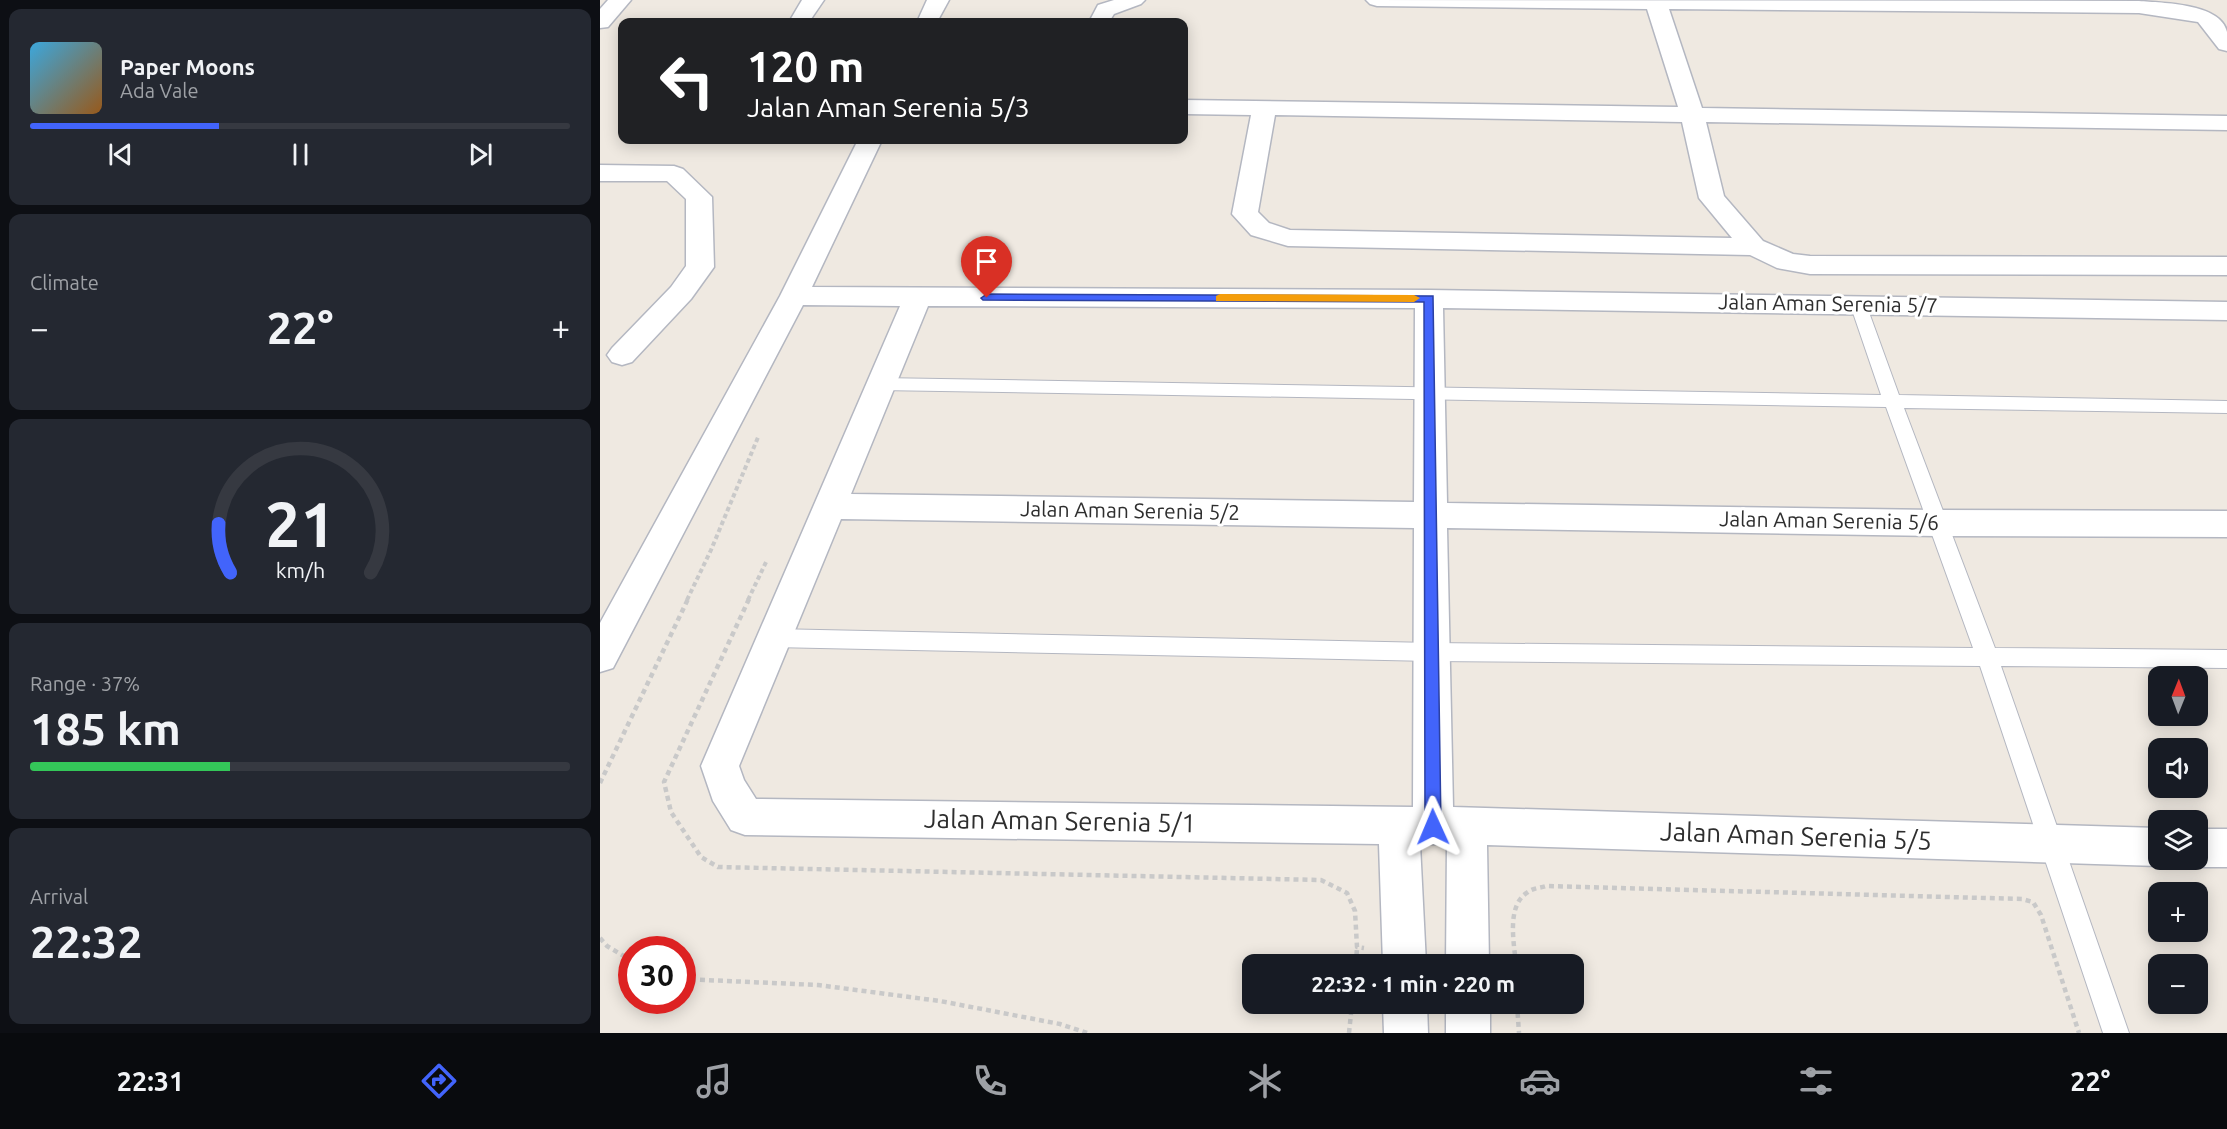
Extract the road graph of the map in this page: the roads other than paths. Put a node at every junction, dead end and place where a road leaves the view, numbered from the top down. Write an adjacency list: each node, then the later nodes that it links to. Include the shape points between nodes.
1 (620, 0): 10 (street)
2 (813, 0): 7 (street)
3 (938, 0): 8 (street)
4 (1134, 0): 9 (street, via 1106,10)
5 (1377, 0): 6 (street)
6 (1655, 1): 11 (street, via 2139,7 2205,17); 14 (street)
7 (802, 18)
8 (929, 18)
9 (1101, 18)
10 (600, 22)
11 (2227, 44)
12 (1188, 107): 13 (street)
13 (1264, 108): 14 (street); 18 (street, via 1245,214 1260,229 1287,238)
14 (1692, 114): 15 (street); 18 (street, via 1712,198)
15 (2227, 123)
16 (868, 144): 21 (street)
17 (600, 173): 25 (street, via 674,174 699,197 700,267 681,293)
18 (1754, 247): 19 (street, via 1786,262 1810,265)
19 (2227, 266)
20 (910, 290): 21 (street, Jalan Aman Serenia 5/7); 22 (street, Jalan Aman Serenia 5/7); 26 (street)
21 (794, 296): 37 (street)
22 (1429, 298): 23 (street, Jalan Aman Serenia 5/7); 27 (street)
23 (1858, 304): 24 (street, Jalan Aman Serenia 5/7); 28 (lane)
24 (2227, 311)
25 (622, 355)
26 (879, 384): 27 (lane); 30 (street)
27 (1430, 392): 28 (lane); 31 (street)
28 (1893, 402): 29 (lane); 32 (lane)
29 (2227, 407)
30 (829, 506): 31 (street, Jalan Aman Serenia 5/2); 34 (street)
31 (1431, 516): 32 (street, Jalan Aman Serenia 5/6); 35 (street)
32 (1936, 523): 33 (street, Jalan Aman Serenia 5/6); 36 (lane)
33 (2227, 524)
34 (773, 638): 35 (lane); 39 (street, Jalan Aman Serenia 5/1, via 720,766 726,788 745,817)
35 (1431, 652): 36 (lane); 39 (street)
36 (1987, 656): 38 (lane); 40 (lane)
37 (600, 657)
38 (2227, 658)
39 (1433, 827): 40 (street, Jalan Aman Serenia 5/5); 44 (street); 45 (street)
40 (2051, 845): 41 (street, Jalan Aman Serenia 5/5); 50 (lane)
41 (2148, 847)
42 (2208, 848): 43 (street)
43 (2227, 849)
44 (1405, 954)
45 (1465, 954)
46 (1405, 1014): 48 (street)
47 (1468, 1014): 49 (street)
48 (1406, 1033)
49 (1468, 1033)
50 (2116, 1033)

